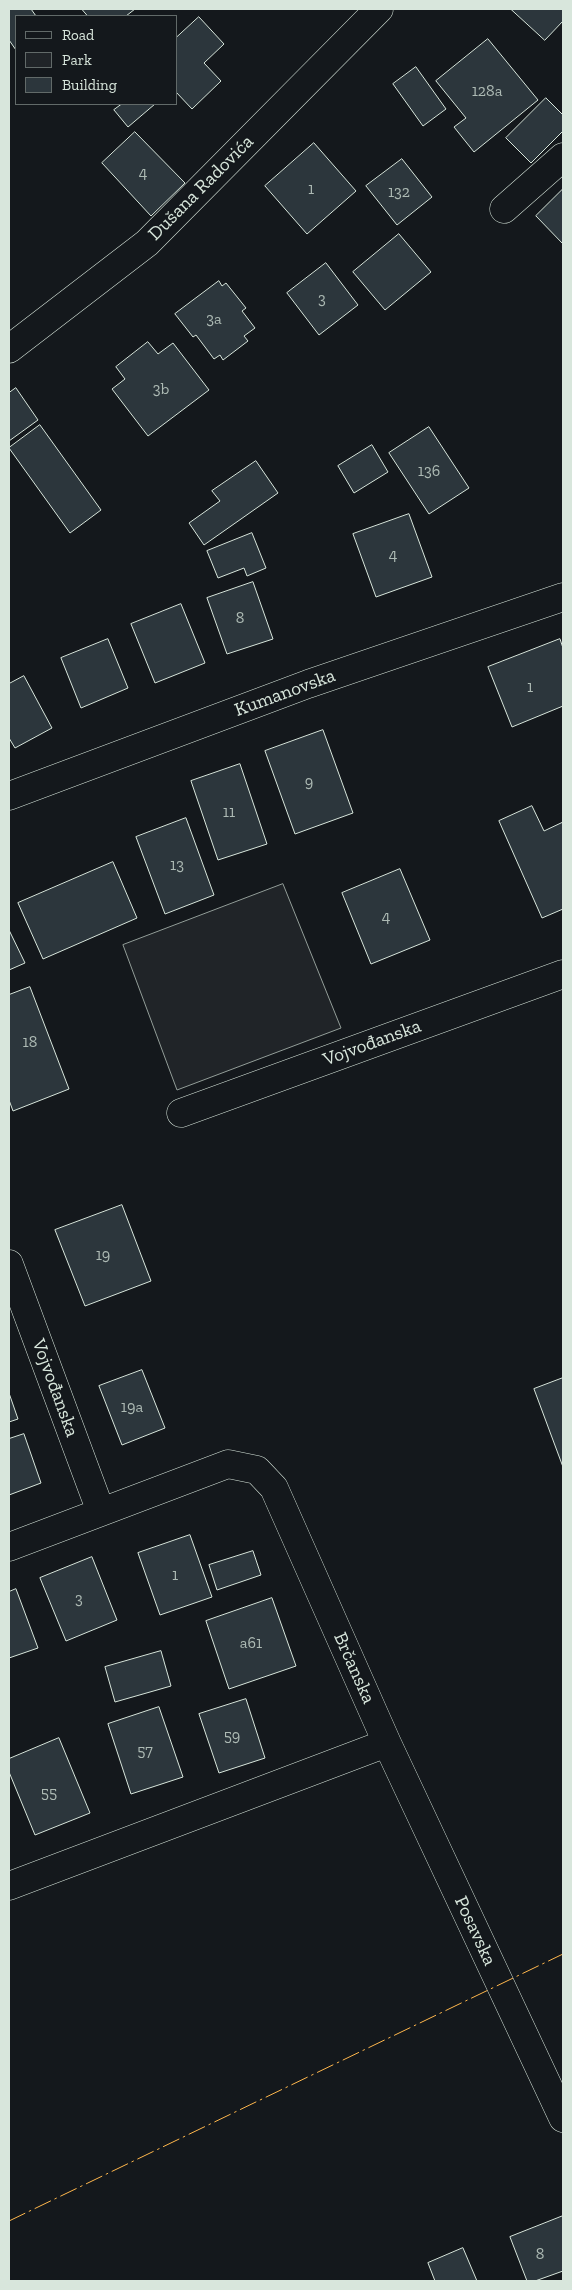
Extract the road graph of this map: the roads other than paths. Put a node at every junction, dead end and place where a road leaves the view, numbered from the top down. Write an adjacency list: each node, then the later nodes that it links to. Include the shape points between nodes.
1 (379, 9): 4 (street, Dušana Radovića, via 147,243)
2 (563, 157): 3 (street)
3 (504, 208)
4 (9, 350)
5 (563, 598): 6 (street, Kumanovska, via 308,684)
6 (9, 796)
7 (563, 974): 8 (street, Vojvođanska)
8 (182, 1113)
9 (9, 1264): 10 (street, Vojvođanska)
10 (101, 1512): 11 (street, Brčanska); 12 (street, Brčanska, via 228,1464 257,1470 274,1488)
11 (9, 1546)
12 (386, 1743): 13 (street); 14 (street, Posavska)
13 (9, 1886)
14 (563, 2118)

